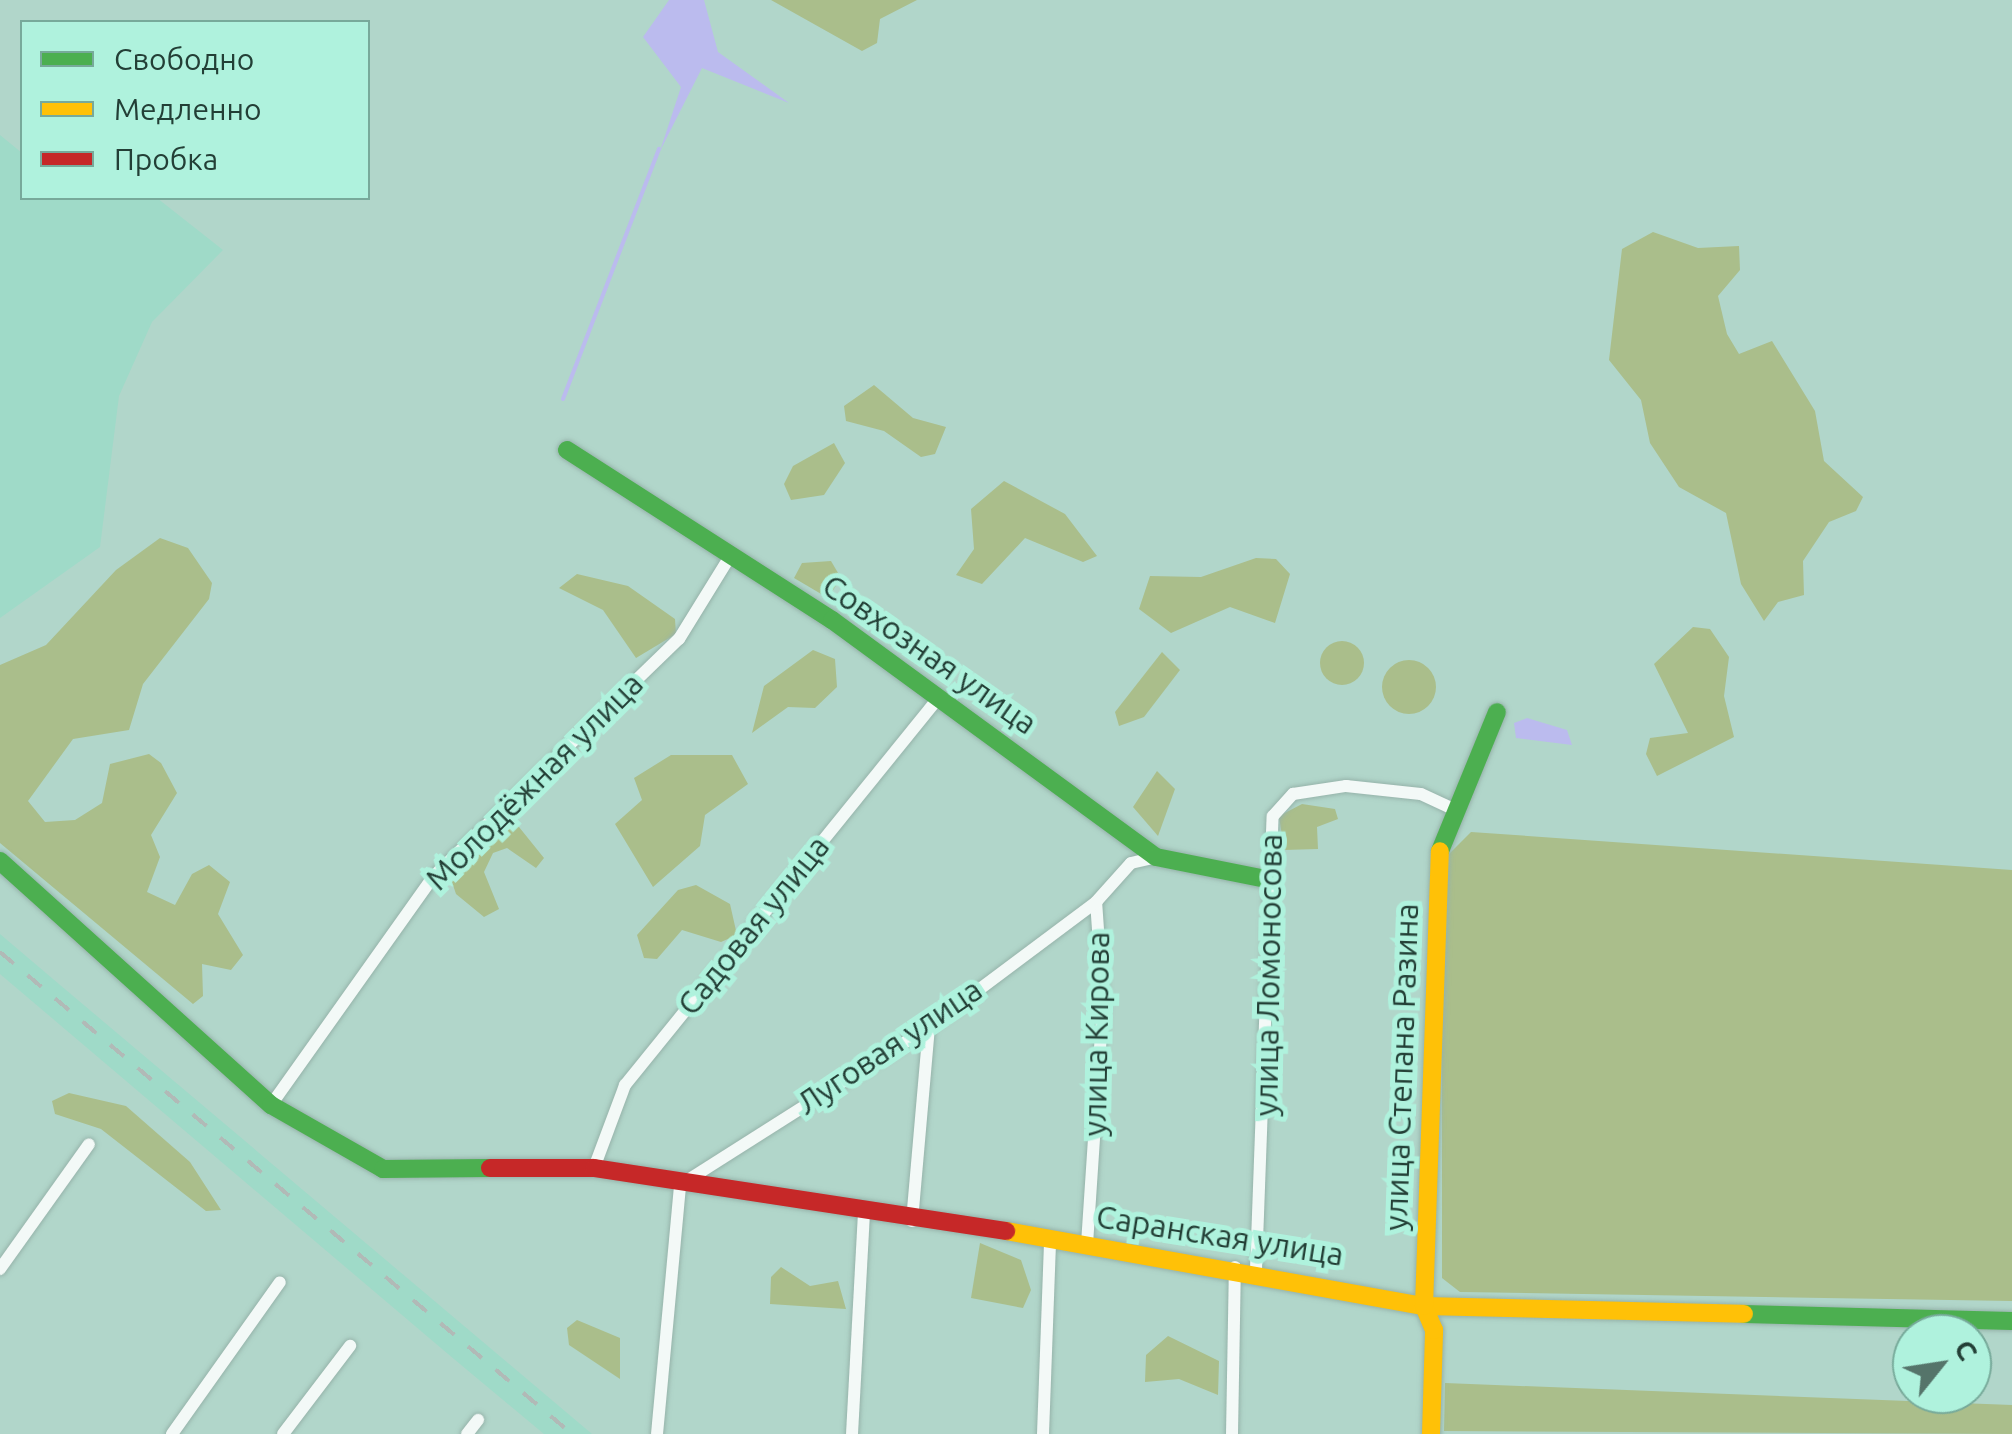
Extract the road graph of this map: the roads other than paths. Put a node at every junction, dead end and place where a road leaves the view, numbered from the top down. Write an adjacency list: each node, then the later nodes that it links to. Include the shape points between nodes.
1 (568, 450): 2 (street, Совхозная улица)
2 (730, 558): 3 (street, Совхозная улица); 11 (street, Молодёжная улица, via 679,639 433,877)
3 (938, 698): 6 (street, Совхозная улица); 13 (street, Садовая улица, via 625,1085)
4 (1498, 712): 5 (street, улица Степана Разина)
5 (1453, 809): 8 (street, улица Ломоносова, via 1379,788 1294,794 1267,829); 23 (street, улица Степана Разина, via 1437,858)
6 (1156, 857): 8 (street, Совхозная улица); 9 (street, улица Кирова, via 1130,863)
7 (0, 861): 11 (street, Саранская улица)
8 (1266, 879): 21 (street, улица Ломоносова, via 1269,1060)
9 (1096, 902): 10 (street, Луговая улица); 18 (street, улица Кирова, via 1103,1001)
10 (929, 1027): 14 (street, Луговая улица); 16 (street)
11 (271, 1105): 13 (street, Саранская улица, via 364,1164 420,1170)
12 (89, 1144): 20 (street)
13 (594, 1168): 14 (street, Саранская улица)
14 (680, 1185): 15 (street, Саранская улица); 30 (street)
15 (864, 1214): 16 (street, Саранская улица); 31 (street)
16 (912, 1221): 17 (street, Саранская улица)
17 (1050, 1239): 18 (street, Саранская улица); 32 (street)
18 (1087, 1244): 19 (street, Саранская улица)
19 (1235, 1267): 21 (street, Саранская улица); 33 (street)
20 (0, 1269)
21 (1256, 1269): 23 (street, Саранская улица)
22 (280, 1282): 27 (street)
23 (1424, 1306): 24 (street, Саранская улица); 34 (street, улица Степана Разина, via 1434,1330)
24 (2012, 1321)
25 (350, 1346): 28 (street)
26 (478, 1420): 29 (street)
27 (172, 1434)
28 (283, 1434)
29 (468, 1434)
30 (656, 1434)
31 (852, 1434)
32 (1043, 1434)
33 (1232, 1434)
34 (1431, 1434)

